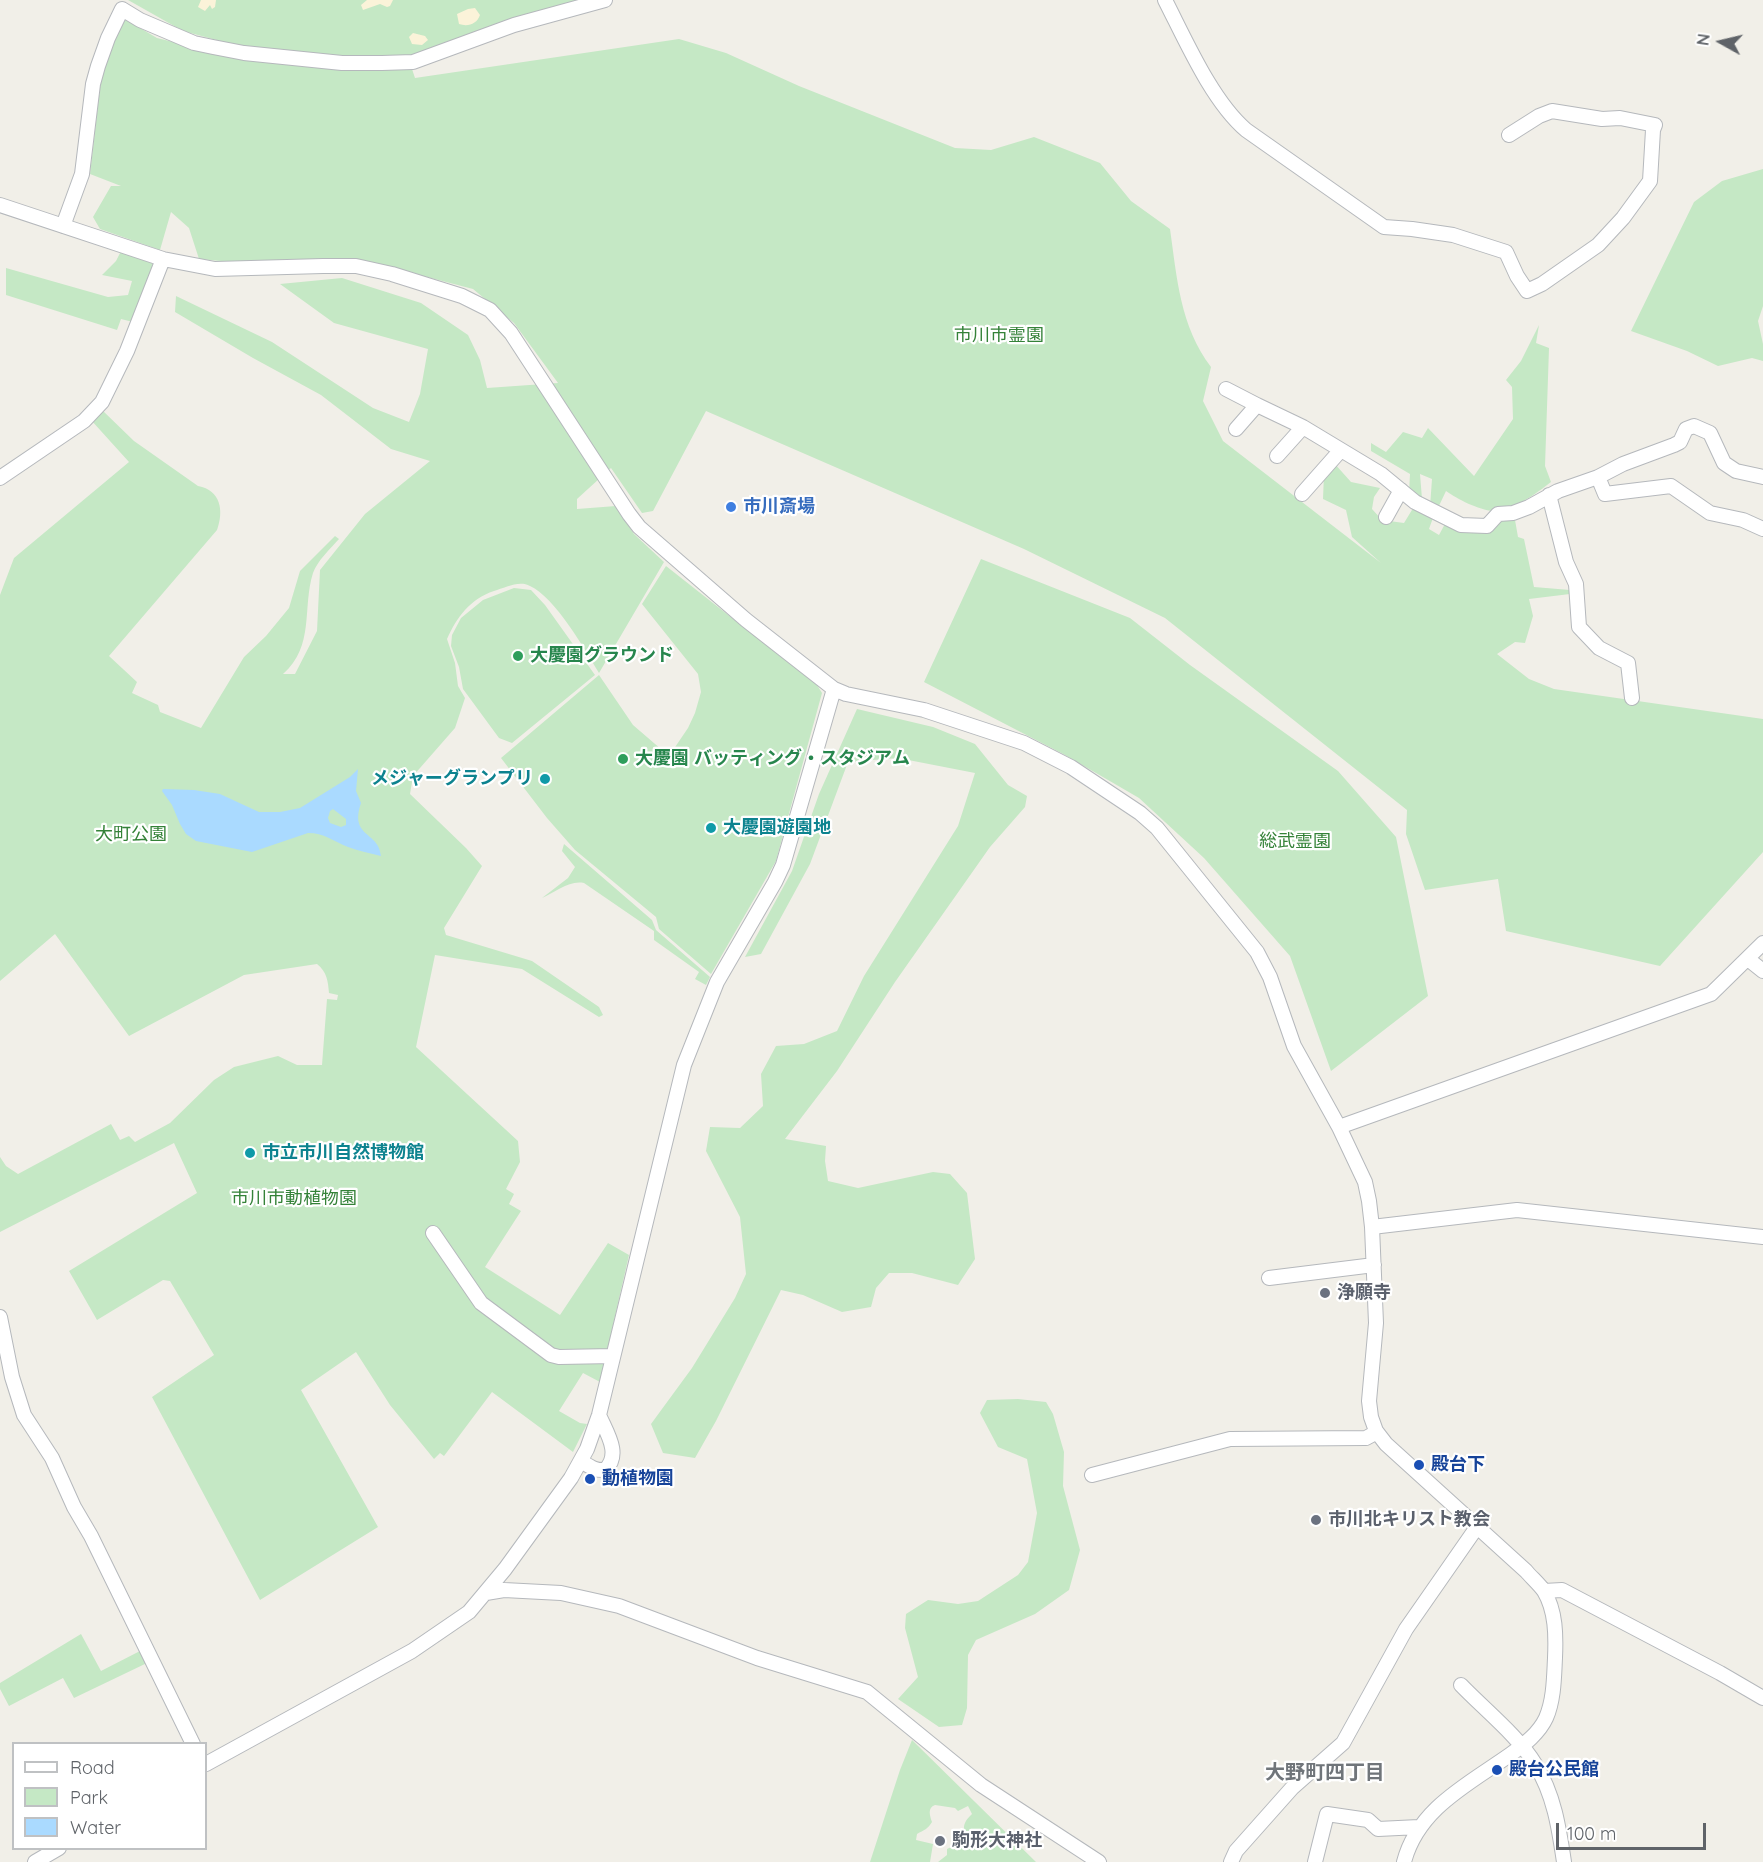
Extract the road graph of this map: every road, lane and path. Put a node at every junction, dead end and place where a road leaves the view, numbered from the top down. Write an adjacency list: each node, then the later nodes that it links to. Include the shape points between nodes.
1 (605, 0): 5 (street, via 514,25 413,62 382,63 342,63 213,47 194,43 122,9 93,84 82,174)
2 (1166, 0): 3 (street, via 1214,91 1227,112 1246,130 1384,227 1454,235 1506,252 1527,291 1598,245 1623,218 1650,180 1655,125 1552,111)
3 (1509, 135)
4 (0, 205): 5 (street)
5 (63, 226): 6 (street)
6 (163, 260): 15 (street, via 102,402 84,421); 21 (street, via 216,269 356,266 462,296 490,310 511,333 639,527 746,620)
7 (1226, 389): 8 (street)
8 (1257, 405): 9 (street); 10 (street)
9 (1303, 427): 11 (street); 12 (street)
10 (1236, 429)
11 (1340, 451): 16 (street); 17 (street)
12 (1277, 456)
13 (1598, 477): 14 (street, via 1680,442 1686,429 1694,426 1710,433 1724,463 1736,471); 18 (street); 20 (street, via 1605,494 1671,486 1710,513)
14 (1763, 477)
15 (0, 478)
16 (1401, 490): 18 (street, via 1415,502 1461,525 1484,526 1498,514 1513,513); 19 (street)
17 (1302, 494)
18 (1549, 495): 22 (street, via 1566,562 1576,584 1579,627 1599,648 1628,663)
19 (1386, 517)
20 (1763, 529)
21 (834, 689): 26 (street, via 937,714 1024,743 1071,767 1140,813 1157,828 1257,952 1294,1046); 33 (street, via 783,865 721,973 684,1065)
22 (1632, 698)
23 (1763, 943): 24 (street)
24 (1748, 959): 25 (street); 26 (street, via 1716,989 1698,999)
25 (1763, 972)
26 (1339, 1127): 27 (street, via 1365,1182)
27 (1372, 1227): 29 (street, via 1517,1210); 30 (street)
28 (433, 1233): 33 (street, via 481,1303 551,1355)
29 (1763, 1237)
30 (1374, 1265): 31 (street); 35 (street, via 1376,1323 1369,1401)
31 (1269, 1278)
32 (0, 1317): 43 (street, via 24,1415 52,1458)
33 (613, 1356): 34 (street)
34 (599, 1415): 36 (street); 36 (street, via 613,1448 613,1460 605,1470)
35 (1377, 1432): 37 (street, via 1366,1438 1230,1439); 38 (street)
36 (581, 1461): 40 (street)
37 (1092, 1475)
38 (1477, 1527): 39 (street); 51 (street, via 1406,1629 1344,1743 1292,1788 1236,1851)
39 (1544, 1591): 42 (street, via 1562,1590); 44 (street, via 1552,1610 1556,1638 1552,1696 1546,1718)
40 (486, 1593): 45 (street, via 469,1612 419,1647); 50 (street, via 561,1593 619,1606 757,1658 867,1692 981,1785)
41 (1461, 1685): 44 (street)
42 (1763, 1698)
43 (193, 1742)
44 (1522, 1746): 46 (street, via 1460,1788); 53 (street, via 1535,1763 1554,1804)
45 (207, 1763)
46 (1419, 1827): 48 (street, via 1378,1829 1368,1820 1327,1814); 52 (street)
47 (56, 1850): 49 (street)
48 (1318, 1861)
49 (35, 1862)
50 (1099, 1862)
51 (1231, 1862)
52 (1404, 1862)
53 (1564, 1862)

